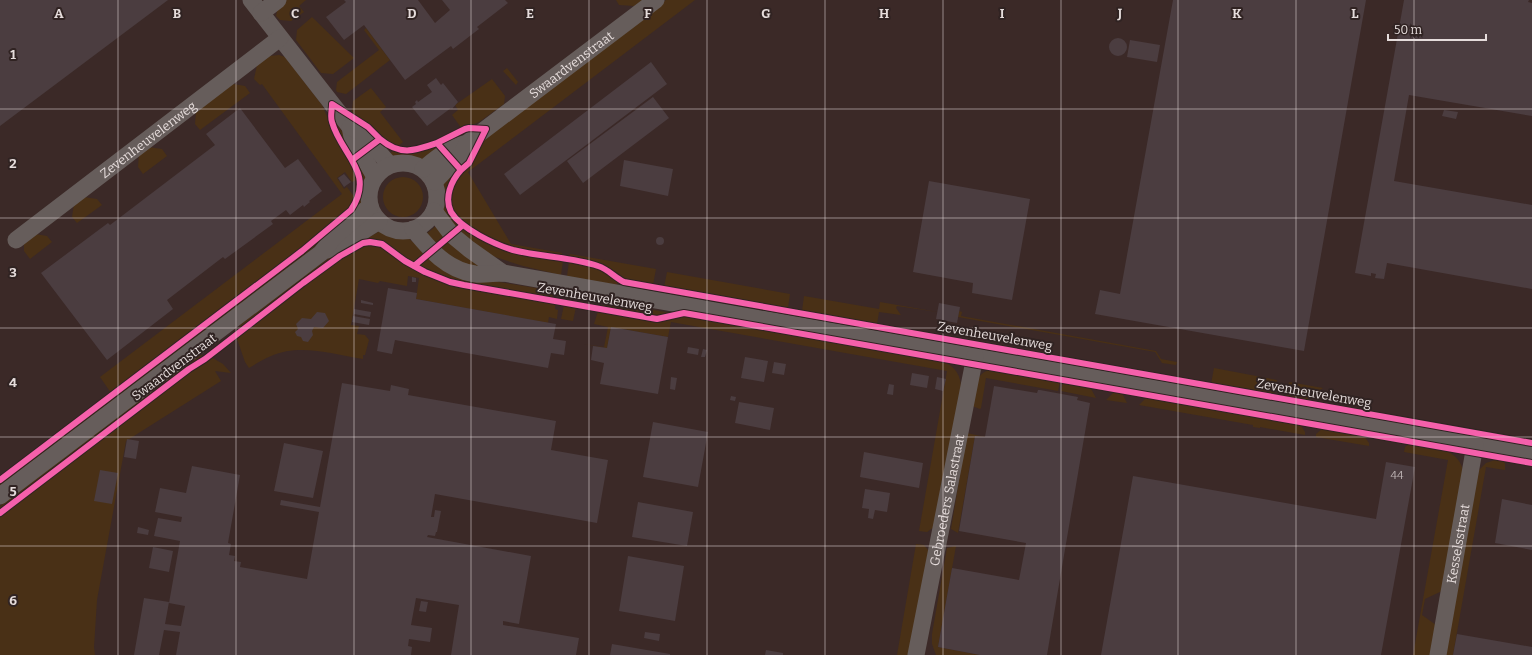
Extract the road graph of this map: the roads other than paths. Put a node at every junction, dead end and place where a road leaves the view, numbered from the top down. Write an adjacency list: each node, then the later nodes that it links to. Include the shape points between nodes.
1 (278, 0): 3 (street)
2 (656, 0): 6 (street, Swaardvenstraat)
3 (256, 6): 4 (street)
4 (280, 38): 5 (street); 15 (street, Zevenheuvelenweg)
5 (350, 127): 7 (street, via 361,132); 9 (street, via 352,137)
6 (467, 143): 8 (street, Swaardvenstraat, via 454,146); 10 (street, Swaardvenstraat, via 462,153)
7 (390, 165): 8 (street, via 413,164); 9 (street)
8 (423, 169): 10 (street)
9 (376, 177): 11 (street, via 369,191)
10 (434, 182): 12 (street, via 437,202)
11 (370, 206): 13 (street); 16 (street, Swaardvenstraat, via 335,236)
12 (434, 211): 14 (street, via 425,222); 17 (street, Zevenheuvelenweg, via 452,235)
13 (379, 221): 14 (street, via 395,230); 16 (street, Swaardvenstraat, via 341,245)
14 (413, 230): 17 (street, Zevenheuvelenweg, via 431,252 456,269 476,274)
15 (16, 240)
16 (321, 253): 21 (street, Swaardvenstraat)
17 (503, 273): 18 (street, Zevenheuvelenweg)
18 (975, 356): 19 (street, Zevenheuvelenweg); 22 (street, Gebroeders Salastraat)
19 (1475, 445): 20 (street, Zevenheuvelenweg); 23 (street, Kesselsstraat)
20 (1532, 455)
21 (0, 496)
22 (916, 655)
23 (1438, 655)

